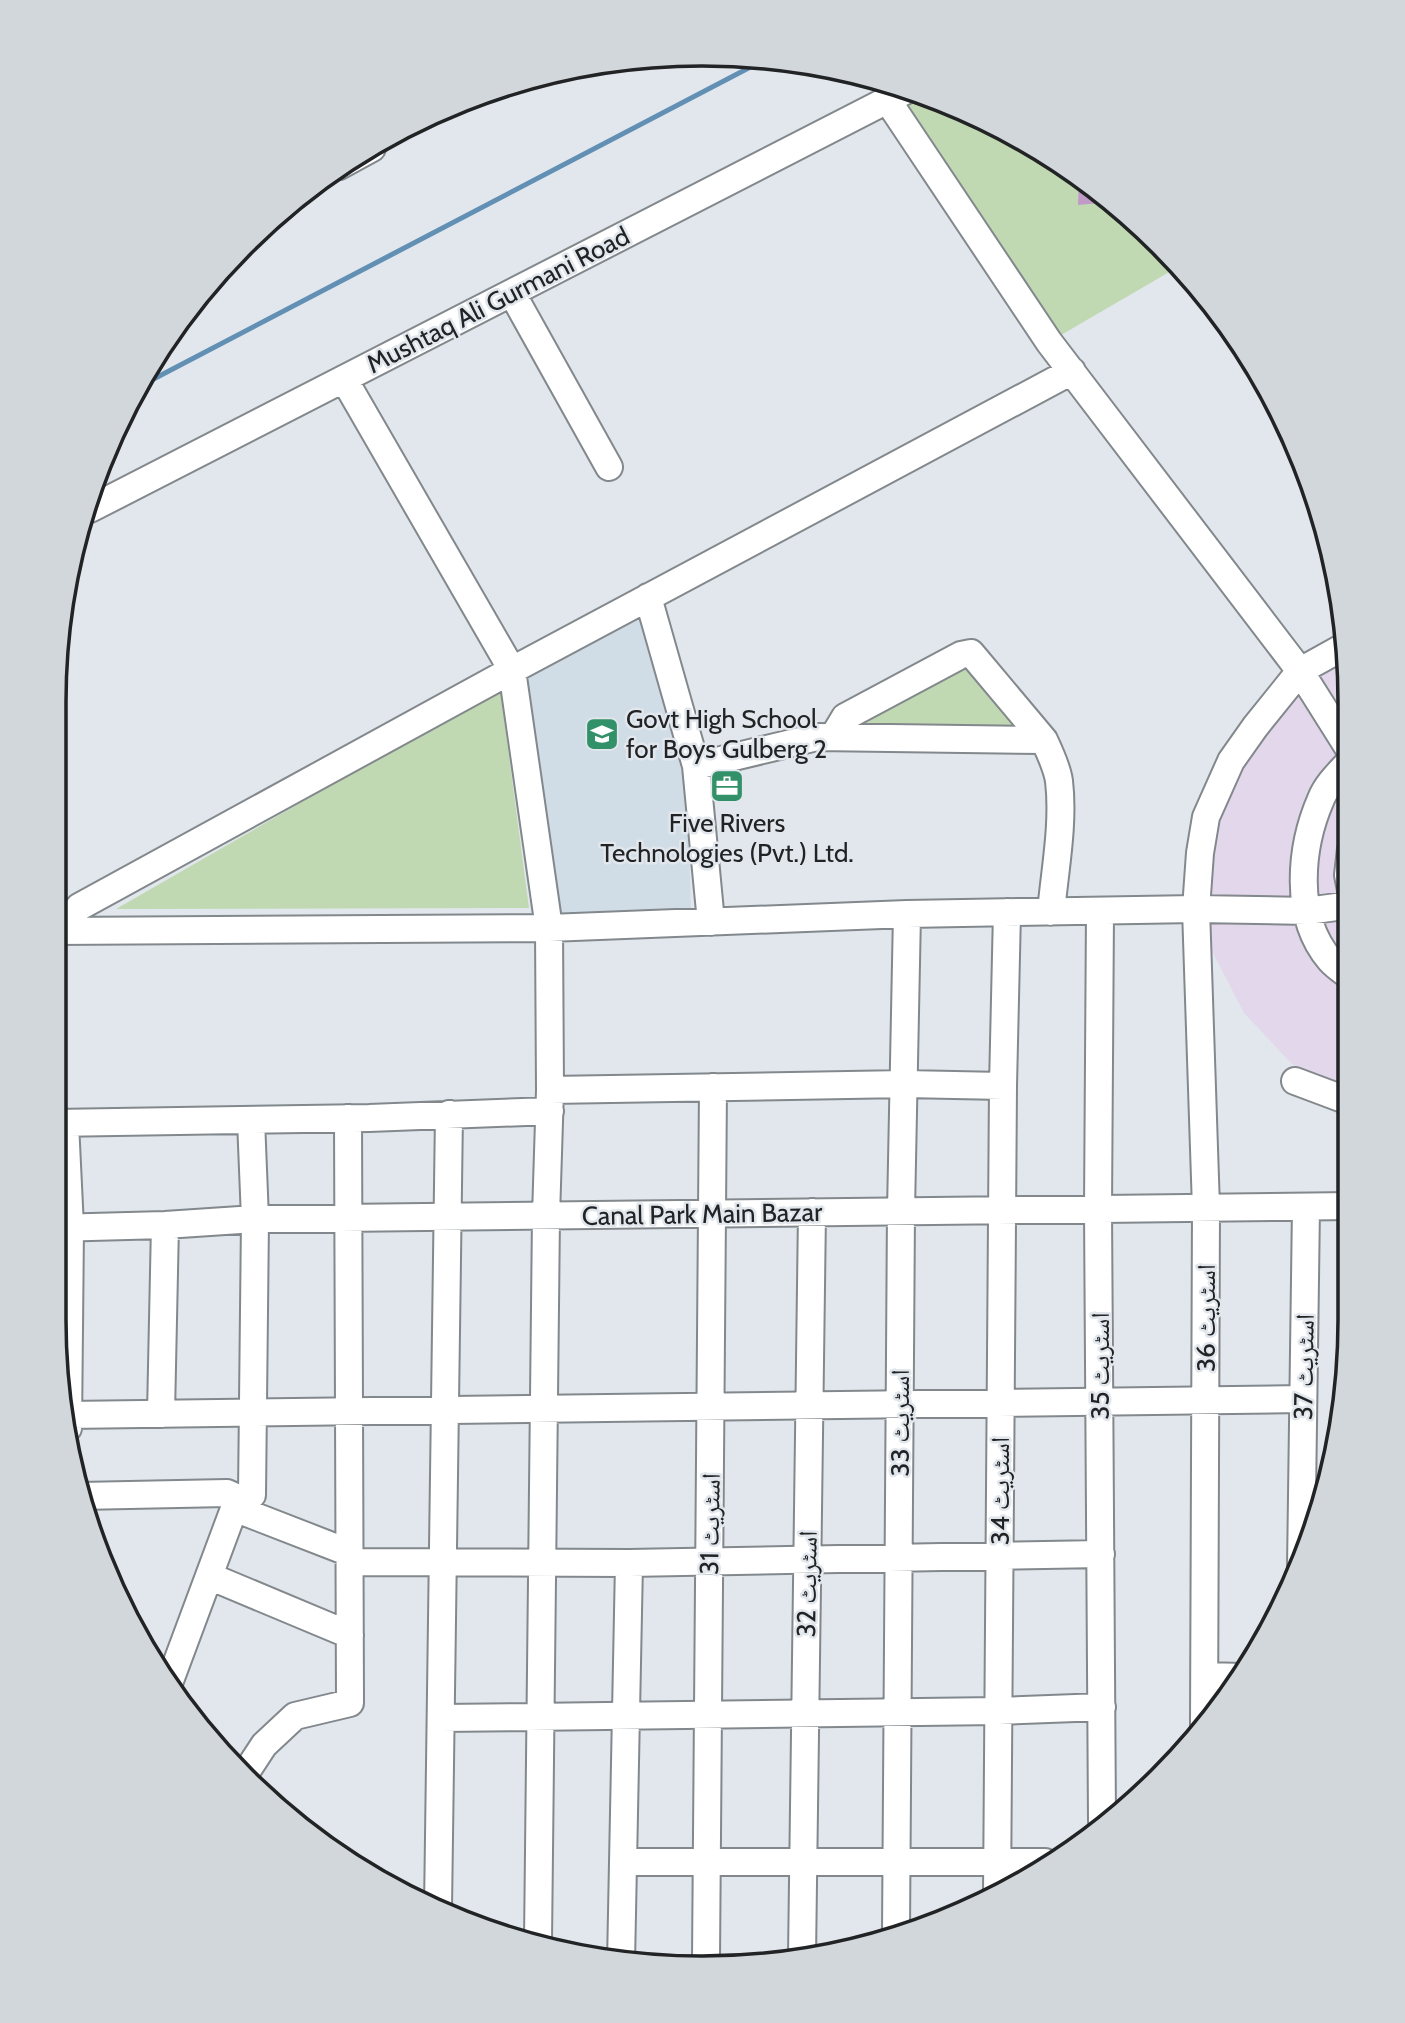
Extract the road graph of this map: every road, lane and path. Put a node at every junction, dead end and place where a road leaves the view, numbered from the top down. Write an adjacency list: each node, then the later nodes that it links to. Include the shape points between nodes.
1 (896, 97): 3 (street, Mushtaq Ali Gurmani Road)
2 (898, 97): 4 (street, via 1049,342)
3 (512, 293): 5 (street, Mushtaq Ali Gurmani Road); 6 (street)
4 (1072, 371): 8 (street); 11 (street)
5 (344, 379): 7 (street, Mushtaq Ali Gurmani Road); 10 (street)
6 (609, 467)
7 (98, 505)
8 (648, 597): 10 (street); 15 (street)
9 (1336, 651): 11 (street)
10 (512, 670): 25 (street, via 79,907); 26 (street)
11 (1300, 671): 12 (street); 18 (street, اسٹریٹ 36, via 1231,761 1206,817)
12 (1338, 731)
13 (832, 737): 14 (street); 14 (street, via 845,717 971,653); 15 (street, via 805,739)
14 (1044, 740): 22 (street, via 1059,779)
15 (696, 766): 24 (street)
16 (1338, 775): 20 (street, via 1322,797 1309,835 1304,872)
17 (1338, 907): 20 (street)
18 (1196, 909): 19 (street); 20 (street); 41 (street, اسٹریٹ 36)
19 (1100, 911): 22 (street); 42 (street, اسٹریٹ 35)
20 (1307, 911): 28 (street, via 1316,939)
21 (1007, 912): 22 (street); 23 (street); 31 (street, اسٹریٹ 34)
22 (1051, 912)
23 (907, 914): 24 (street); 30 (street, اسٹریٹ 33)
24 (711, 922): 26 (street)
25 (66, 926)
26 (549, 928): 27 (street); 34 (street)
27 (66, 931)
28 (1338, 967)
29 (1295, 1081): 33 (street)
30 (905, 1084): 31 (street); 32 (street); 44 (street, اسٹریٹ 33)
31 (1003, 1086): 43 (street, اسٹریٹ 34)
32 (713, 1087): 34 (street); 46 (street, اسٹریٹ 31)
33 (1338, 1097)
34 (550, 1100): 35 (street); 47 (street)
35 (449, 1114): 36 (street); 48 (street)
36 (348, 1118): 37 (street); 49 (street)
37 (251, 1120): 38 (street); 50 (street)
38 (66, 1123)
39 (1338, 1206): 40 (street, Canal Park Main Bazar)
40 (1306, 1207): 41 (street, Canal Park Main Bazar); 53 (street, اسٹریٹ 37)
41 (1206, 1208): 42 (street, Canal Park Main Bazar); 54 (street, اسٹریٹ 36)
42 (1098, 1209): 43 (street, Canal Park Main Bazar); 55 (street, اسٹریٹ 35)
43 (1002, 1210): 44 (street, Canal Park Main Bazar); 56 (street, اسٹریٹ 34)
44 (901, 1211): 45 (street, Canal Park Main Bazar); 57 (street, اسٹریٹ 33)
45 (811, 1212): 46 (street, Canal Park Main Bazar); 58 (street, اسٹریٹ 32)
46 (713, 1213): 47 (street, Canal Park Main Bazar); 59 (street, اسٹریٹ 31)
47 (546, 1216): 48 (street, Canal Park Main Bazar); 60 (street)
48 (449, 1217): 49 (street, Canal Park Main Bazar); 61 (street)
49 (349, 1218): 50 (street, Canal Park Main Bazar); 62 (street)
50 (255, 1219): 51 (street, Canal Park Main Bazar); 63 (street)
51 (165, 1225): 52 (street, Canal Park Main Bazar); 64 (street)
52 (66, 1227)
53 (1303, 1399): 54 (street); 68 (street, اسٹریٹ 37)
54 (1206, 1400): 55 (street); 81 (street, اسٹریٹ 36)
55 (1100, 1402): 56 (street); 69 (street, اسٹریٹ 35)
56 (1001, 1403): 57 (street); 70 (street, اسٹریٹ 34)
57 (900, 1404): 58 (street); 72 (street, اسٹریٹ 33)
58 (809, 1405): 59 (street); 73 (street, اسٹریٹ 32)
59 (712, 1407): 60 (street); 75 (street, اسٹریٹ 31)
60 (544, 1409): 61 (street); 76 (street)
61 (446, 1410): 62 (street); 74 (street)
62 (349, 1412): 63 (street); 71 (street)
63 (253, 1413): 64 (street); 67 (street, via 252,1495)
64 (161, 1414): 65 (street)
65 (75, 1419)
66 (91, 1496): 67 (street, via 227,1493)
67 (236, 1503): 71 (street); 78 (street)
68 (1301, 1534)
69 (1101, 1554): 70 (street); 83 (street, اسٹریٹ 35)
70 (999, 1556): 72 (street); 85 (street, اسٹریٹ 34)
71 (350, 1557): 74 (street); 79 (street)
72 (899, 1558): 73 (street); 86 (street, اسٹریٹ 33)
73 (807, 1560): 75 (street); 87 (street, اسٹریٹ 32)
74 (443, 1562): 76 (street); 91 (street)
75 (710, 1562): 77 (street); 88 (street, اسٹریٹ 31)
76 (542, 1563): 77 (street); 90 (street)
77 (629, 1563): 89 (street)
78 (209, 1576): 79 (street); 80 (street)
79 (350, 1635): 92 (street, via 350,1703 295,1717 264,1745)
80 (173, 1672)
81 (1205, 1676): 82 (street); 84 (street, اسٹریٹ 36)
82 (1229, 1677)
83 (1102, 1707): 85 (street); 93 (street, اسٹریٹ 35)
84 (1205, 1710)
85 (998, 1711): 86 (street); 95 (street, اسٹریٹ 34)
86 (898, 1712): 87 (street); 99 (street, اسٹریٹ 33)
87 (805, 1713): 88 (street); 94 (street, اسٹریٹ 32)
88 (709, 1715): 89 (street); 98 (street, اسٹریٹ 31)
89 (626, 1716): 90 (street); 97 (street)
90 (540, 1717): 91 (street); 103 (street)
91 (441, 1718): 101 (street)
92 (250, 1767)
93 (1102, 1815)
94 (803, 1862): 98 (street); 99 (street); 104 (street, اسٹریٹ 32)
95 (997, 1862): 96 (street); 99 (street); 100 (street, اسٹریٹ 34)
96 (1035, 1862)
97 (623, 1863): 98 (street); 105 (street)
98 (707, 1863): 106 (street, اسٹریٹ 31)
99 (897, 1863): 102 (street, اسٹریٹ 33)
100 (996, 1884)
101 (438, 1899)
102 (897, 1926)
103 (537, 1935)
104 (802, 1948)
105 (621, 1951)
106 (706, 1956)

